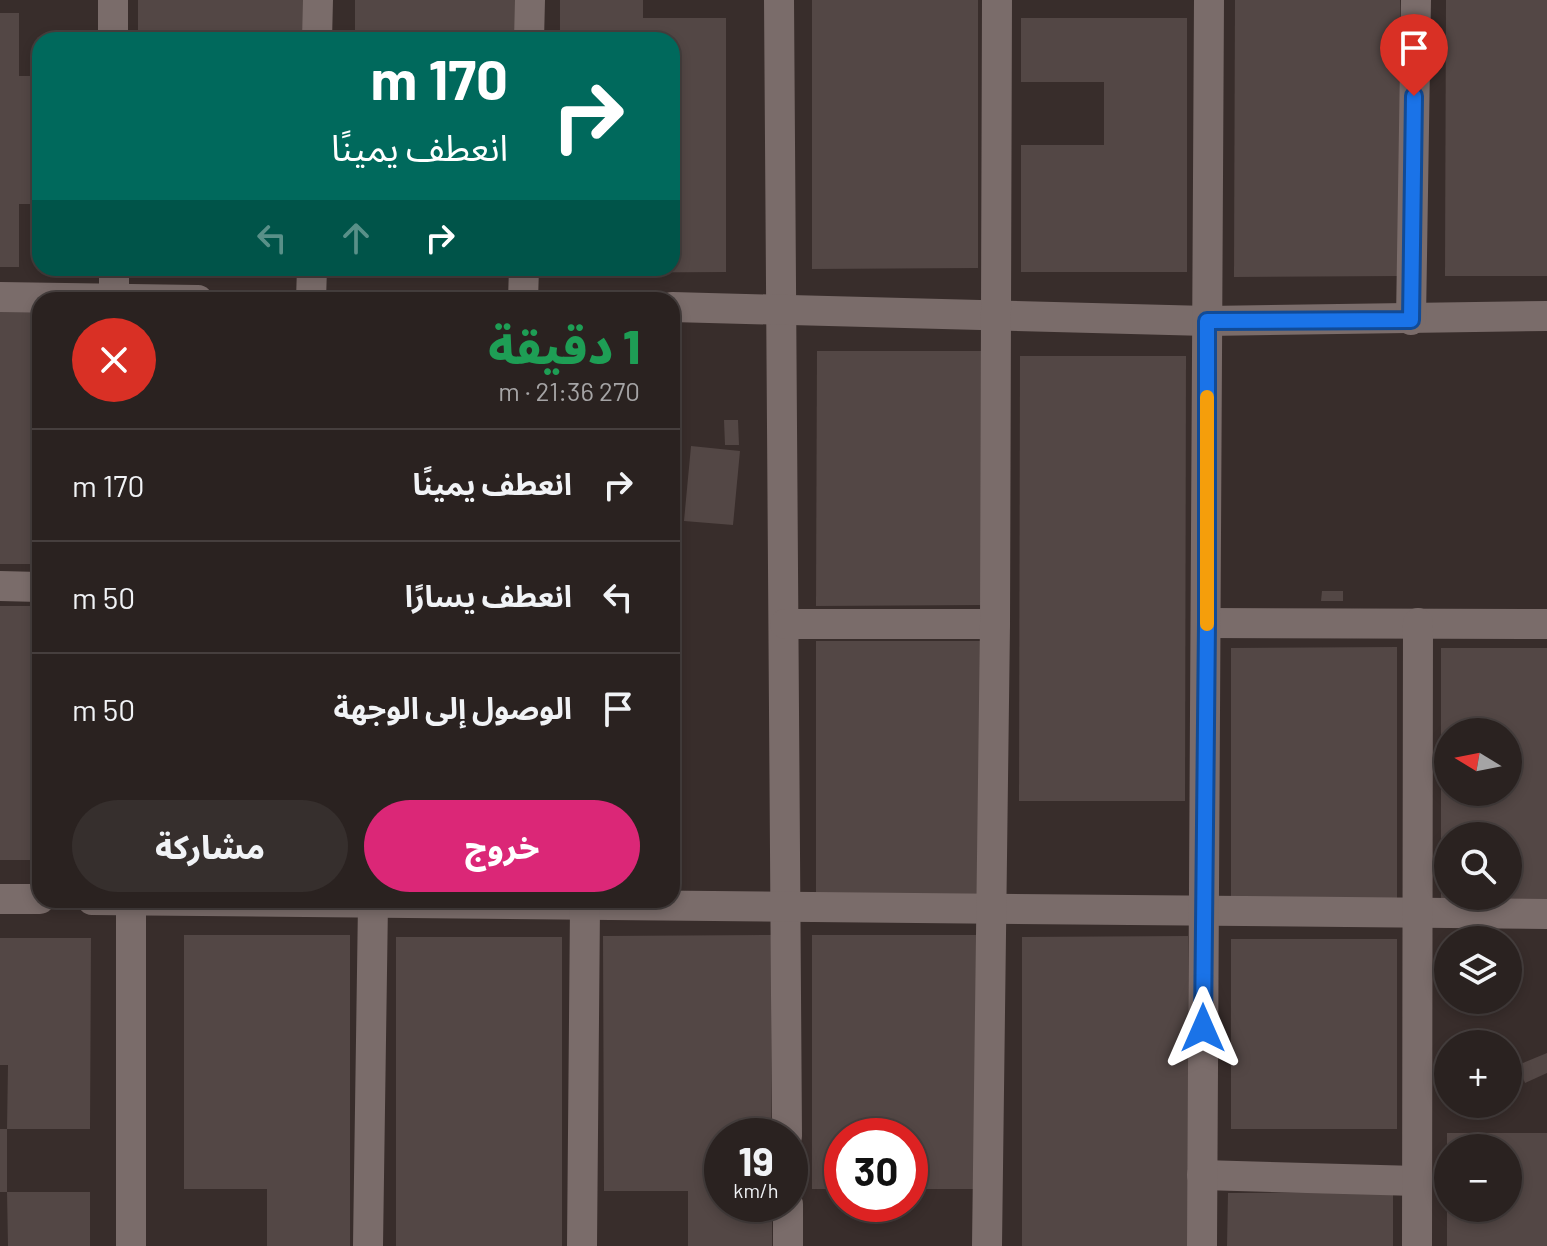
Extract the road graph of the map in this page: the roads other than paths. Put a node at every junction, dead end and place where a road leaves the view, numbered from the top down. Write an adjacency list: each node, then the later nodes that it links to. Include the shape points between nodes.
1 (113, 0): 8 (street)
2 (318, 0): 9 (street)
3 (530, 0): 10 (street)
4 (779, 0): 14 (street)
5 (997, 0): 15 (street)
6 (1209, 0): 18 (street)
7 (1416, 0): 17 (street)
8 (113, 32)
9 (317, 32)
10 (529, 32)
11 (0, 297): 12 (street)
12 (32, 298)
13 (680, 307): 14 (street)
14 (781, 309): 15 (street); 23 (street)
15 (995, 315): 18 (street); 24 (street)
16 (1547, 316): 17 (street)
17 (1411, 320): 18 (street)
18 (1207, 321): 21 (street)
19 (0, 586): 20 (street)
20 (32, 587)
21 (1207, 623): 22 (street); 34 (street)
22 (1418, 623): 25 (street); 35 (street)
23 (785, 624): 24 (street); 29 (street)
24 (995, 624): 33 (street)
25 (1547, 624)
26 (0, 899): 27 (street)
27 (32, 899)
28 (680, 906): 29 (street)
29 (785, 907): 33 (street); 37 (street)
30 (131, 908): 41 (street)
31 (373, 908): 42 (street)
32 (585, 908): 43 (street)
33 (989, 909): 34 (street); 45 (street)
34 (1203, 911): 35 (street); 38 (street)
35 (1418, 913): 36 (street); 39 (street)
36 (1547, 914)
37 (787, 1118)
38 (1202, 1175): 39 (street); 46 (street)
39 (1417, 1181): 47 (street)
40 (788, 1222): 44 (street)
41 (131, 1246)
42 (368, 1246)
43 (582, 1246)
44 (788, 1246)
45 (987, 1246)
46 (1202, 1246)
47 (1417, 1246)

